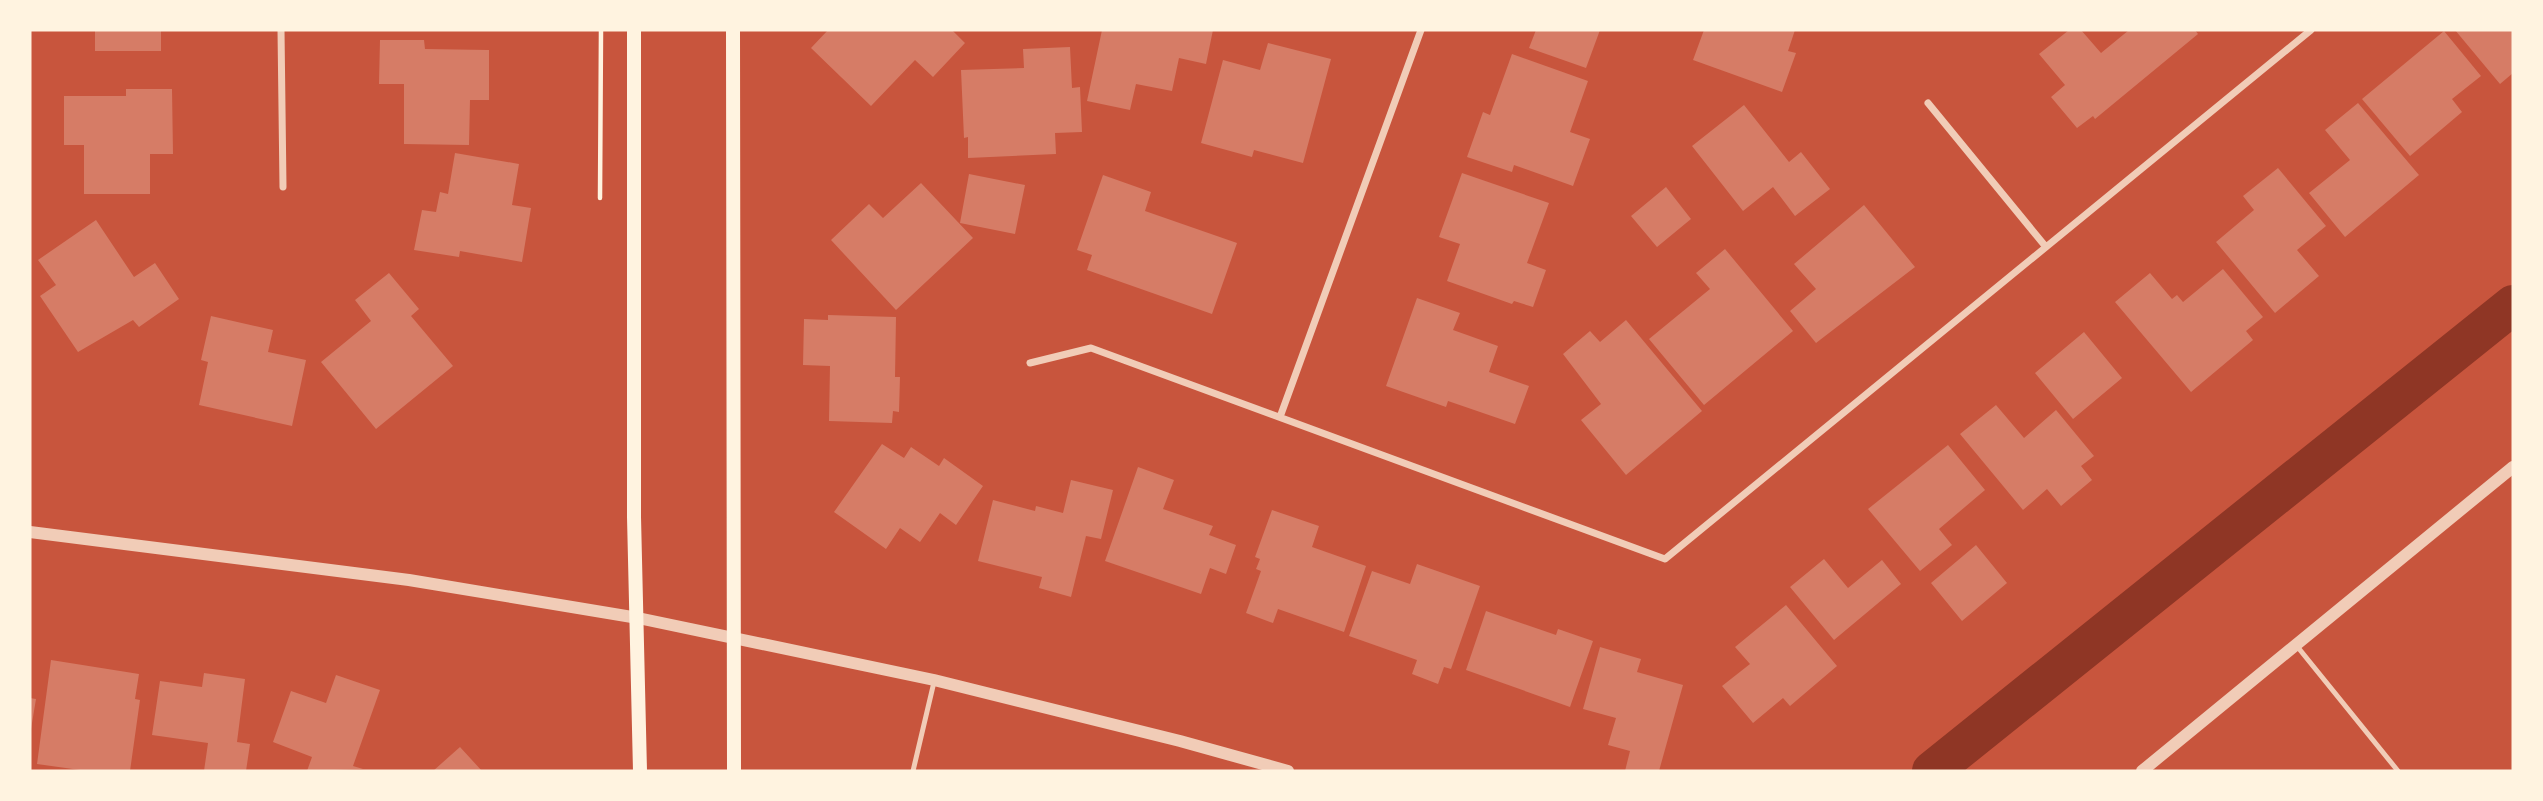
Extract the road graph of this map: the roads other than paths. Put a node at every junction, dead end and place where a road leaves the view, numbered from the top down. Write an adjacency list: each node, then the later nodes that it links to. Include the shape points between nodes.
1 (281, 30): 7 (street)
2 (634, 30): 13 (main road)
3 (733, 30): 14 (main road)
4 (1421, 30): 10 (street)
5 (2311, 30): 8 (street)
6 (1928, 103): 8 (street)
7 (283, 187)
8 (2046, 247): 10 (street, via 1665,559)
9 (1030, 363): 10 (street, via 1091,348)
10 (1280, 417)
11 (2513, 467): 15 (street)
12 (30, 532): 13 (street, via 410,580)
13 (638, 618): 14 (street); 17 (main road)
14 (733, 638): 16 (street); 18 (main road)
15 (2296, 645): 21 (street); 22 (lane)
16 (934, 680): 19 (lane); 20 (street)
17 (640, 771)
18 (734, 771)
19 (914, 771)
20 (1288, 771)
21 (2142, 771)
22 (2398, 771)

